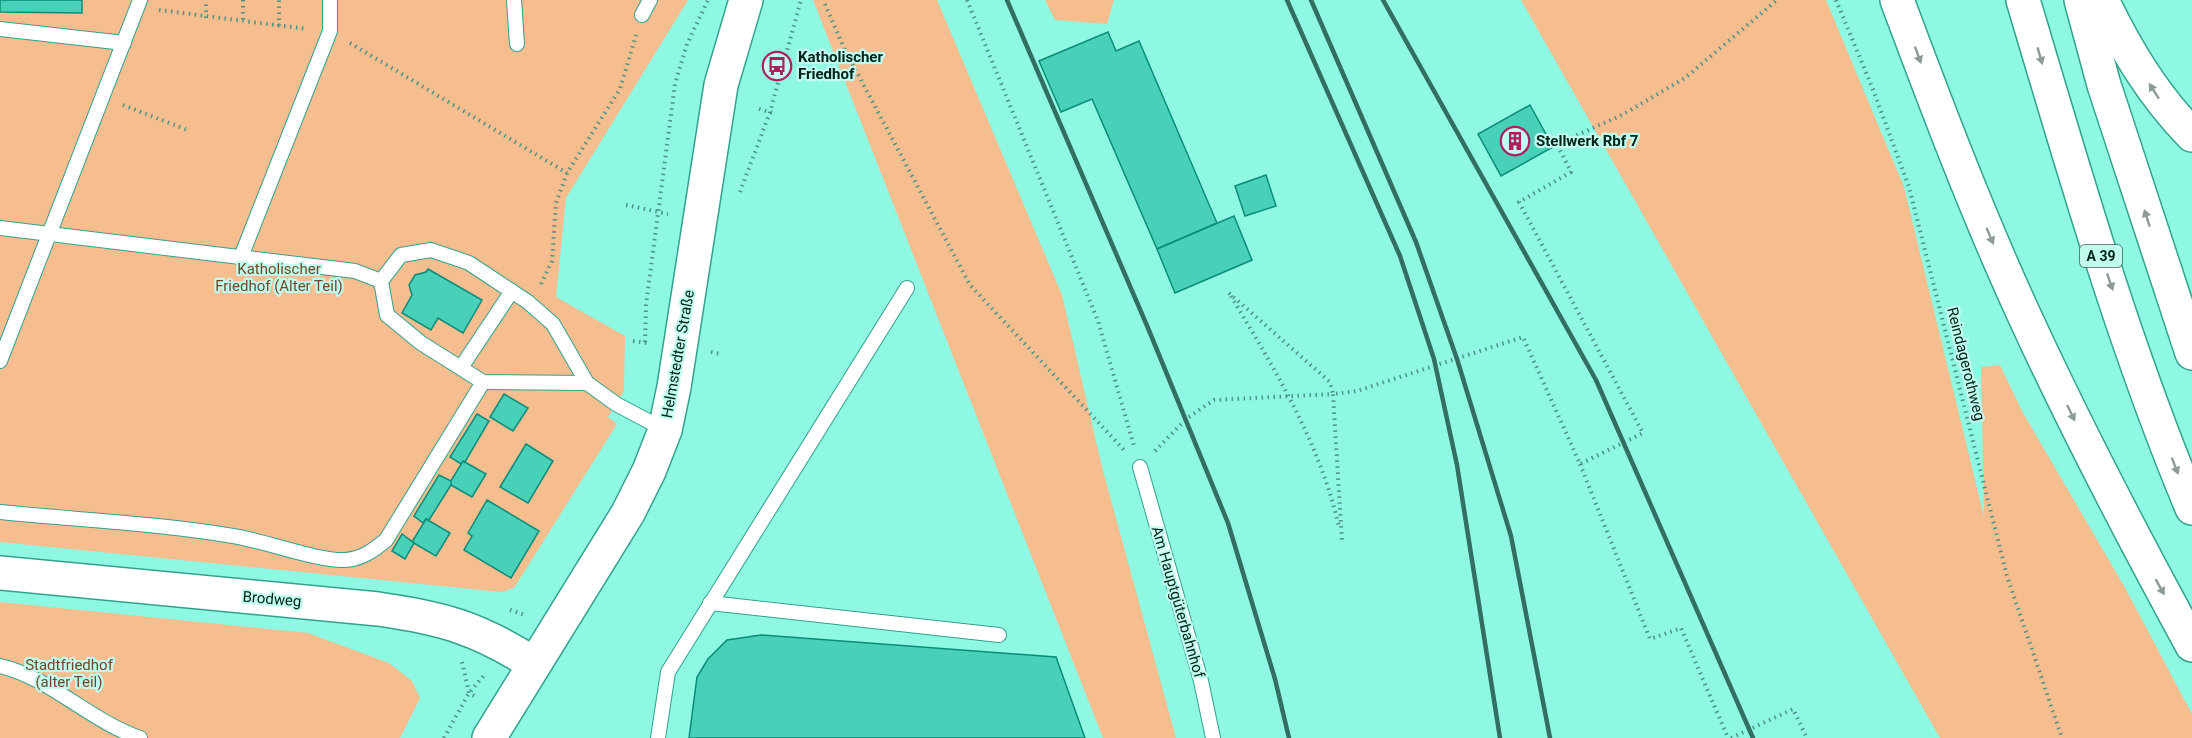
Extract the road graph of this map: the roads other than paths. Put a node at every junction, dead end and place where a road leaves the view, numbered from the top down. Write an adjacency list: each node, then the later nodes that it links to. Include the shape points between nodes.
1 (330, 0): 17 (lane, via 330,31)
2 (514, 0): 13 (lane)
3 (650, 0): 10 (lane)
4 (746, 0): 26 (main road, Helmstedter Straße, via 721,85)
5 (1897, 0): 33 (main road, one-way to 33, via 1946,132 2024,315 2118,510)
6 (2024, 0): 28 (main road, A 39, one-way to 28, via 2086,215)
7 (2081, 0): 21 (main road, one-way to 7, via 2104,85)
8 (2102, 0): 14 (main road, one-way to 8, via 2158,98 2123,45)
9 (139, 3): 12 (lane)
10 (642, 15)
11 (0, 29): 12 (lane)
12 (124, 43): 16 (lane)
13 (517, 44)
14 (2192, 135)
15 (0, 228): 16 (lane)
16 (49, 234): 17 (lane); 22 (lane)
17 (241, 257): 18 (lane, via 356,271)
18 (381, 281): 20 (lane, via 401,255 430,250 469,263); 23 (lane, via 387,315 421,343)
19 (907, 288): 31 (lane)
20 (512, 291): 23 (lane); 25 (lane, via 553,324)
21 (2192, 353)
22 (0, 361)
23 (462, 366): 24 (lane)
24 (483, 382): 25 (lane); 29 (lane, via 386,540 371,553 346,560 214,533)
25 (587, 383): 26 (lane)
26 (664, 430): 34 (main road, Helmstedter Straße, via 628,513)
27 (1140, 467): 39 (lane, Am Hauptgüterbahnhof, via 1201,681)
28 (2192, 508)
29 (0, 512)
30 (0, 573): 34 (main road, Brodweg, via 433,617 490,637)
31 (710, 603): 32 (lane); 38 (lane, via 668,672)
32 (999, 635)
33 (2192, 645)
34 (534, 664): 37 (main road, Helmstedter Straße)
35 (0, 666): 36 (lane, via 25,674)
36 (140, 738)
37 (489, 738)
38 (658, 738)
39 (1212, 738)

